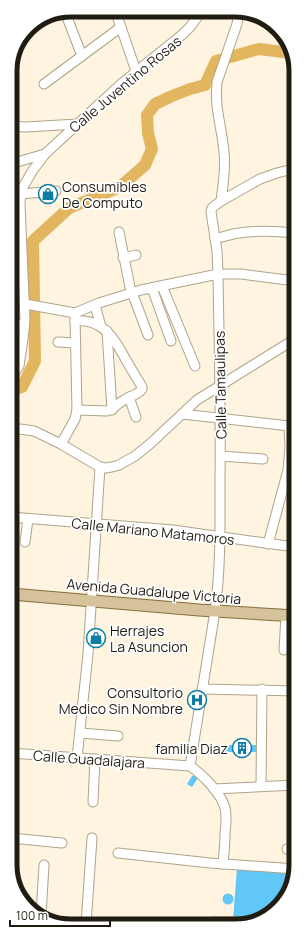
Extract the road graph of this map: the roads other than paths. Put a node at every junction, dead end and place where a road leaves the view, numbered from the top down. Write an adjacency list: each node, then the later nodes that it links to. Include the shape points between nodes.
1 (67, 17): 6 (street)
2 (118, 17): 5 (street)
3 (198, 17): 7 (street, Calle Juventino Rosas, via 183,34)
4 (238, 17): 16 (street, Calle Tamaulipas, via 216,91 225,160)
5 (121, 27): 6 (street); 7 (street)
6 (82, 56): 8 (street)
7 (136, 71): 9 (street, Calle Juventino Rosas)
8 (44, 84)
9 (77, 124): 10 (street); 11 (street, Calle Juventino Rosas)
10 (17, 126)
11 (45, 154): 12 (street); 15 (street, Calle Juventino Rosas, via 27,180)
12 (17, 162)
13 (289, 170): 16 (street, via 260,179)
14 (56, 191): 15 (street)
15 (21, 194): 27 (street)
16 (221, 201): 19 (street, Calle Tamaulipas, via 211,212)
17 (119, 232): 21 (street)
18 (289, 233): 19 (street, via 238,233)
19 (215, 239): 22 (street, Calle Tamaulipas)
20 (136, 255): 21 (street)
21 (124, 258): 26 (street)
22 (218, 274): 23 (street, via 241,274); 24 (street); 40 (street, Calle Tamaulipas)
23 (289, 280)
24 (162, 286): 25 (street); 38 (street)
25 (152, 288): 26 (street); 34 (street)
26 (132, 293): 28 (street); 33 (street)
27 (25, 304): 29 (street); 31 (street)
28 (95, 305): 29 (street); 32 (street)
29 (75, 317): 32 (street); 36 (street)
30 (17, 324): 31 (street)
31 (24, 328): 39 (street)
32 (104, 329): 41 (street, via 113,337 142,387 141,391); 43 (street)
33 (148, 335)
34 (171, 341)
35 (58, 342): 36 (street)
36 (76, 343): 42 (street)
37 (289, 343): 40 (street)
38 (194, 366)
39 (17, 369)
40 (220, 385): 44 (street, via 197,400); 46 (street, Calle Tamaulipas)
41 (129, 397): 43 (street); 45 (street)
42 (77, 410): 43 (street); 49 (street)
43 (112, 410)
44 (182, 414): 46 (street); 53 (street, via 135,456 119,465)
45 (136, 417)
46 (220, 418): 47 (street); 50 (street, Calle Tamaulipas)
47 (289, 426)
48 (17, 430): 49 (street, via 34,431)
49 (61, 444): 53 (street)
50 (220, 456): 51 (street); 57 (street, Calle Tamaulipas)
51 (263, 459)
52 (289, 465): 59 (street)
53 (100, 467): 56 (street)
54 (17, 518): 55 (street, Calle Mariano Matamoros)
55 (28, 519): 56 (street, Calle Mariano Matamoros); 58 (street)
56 (96, 524): 57 (street, Calle Mariano Matamoros, via 173,530); 62 (street)
57 (220, 537): 59 (street, Calle Mariano Matamoros); 63 (street, Calle Tamaulipas)
58 (25, 542)
59 (268, 544): 60 (street, Calle Mariano Matamoros)
60 (289, 546)
61 (17, 595): 62 (main road, Avenida Guadalupe Victoria)
62 (92, 601): 63 (main road, Avenida Guadalupe Victoria); 70 (street)
63 (215, 611): 64 (main road, Avenida Guadalupe Victoria); 67 (street, Calle Tamaulipas)
64 (289, 615)
65 (289, 625): 66 (street)
66 (284, 650)
67 (202, 689): 68 (street); 75 (street, Calle Tamaulipas)
68 (262, 690): 69 (street); 77 (street)
69 (289, 691)
70 (80, 733): 71 (street); 73 (street)
71 (118, 736)
72 (17, 753): 73 (street, Calle Guadalajara)
73 (77, 758): 74 (street, Calle Guadalajara)
74 (94, 759): 75 (street, Calle Guadalajara); 79 (street)
75 (190, 766): 78 (street)
76 (289, 785): 77 (street)
77 (261, 786): 78 (street)
78 (214, 789): 84 (street, via 222,801 226,814)
79 (93, 802)
80 (17, 838): 82 (street)
81 (92, 838): 88 (street)
82 (62, 842)
83 (118, 853): 84 (street)
84 (223, 864): 86 (street)
85 (44, 866): 87 (street)
86 (289, 869)
87 (41, 910)
88 (90, 919)

